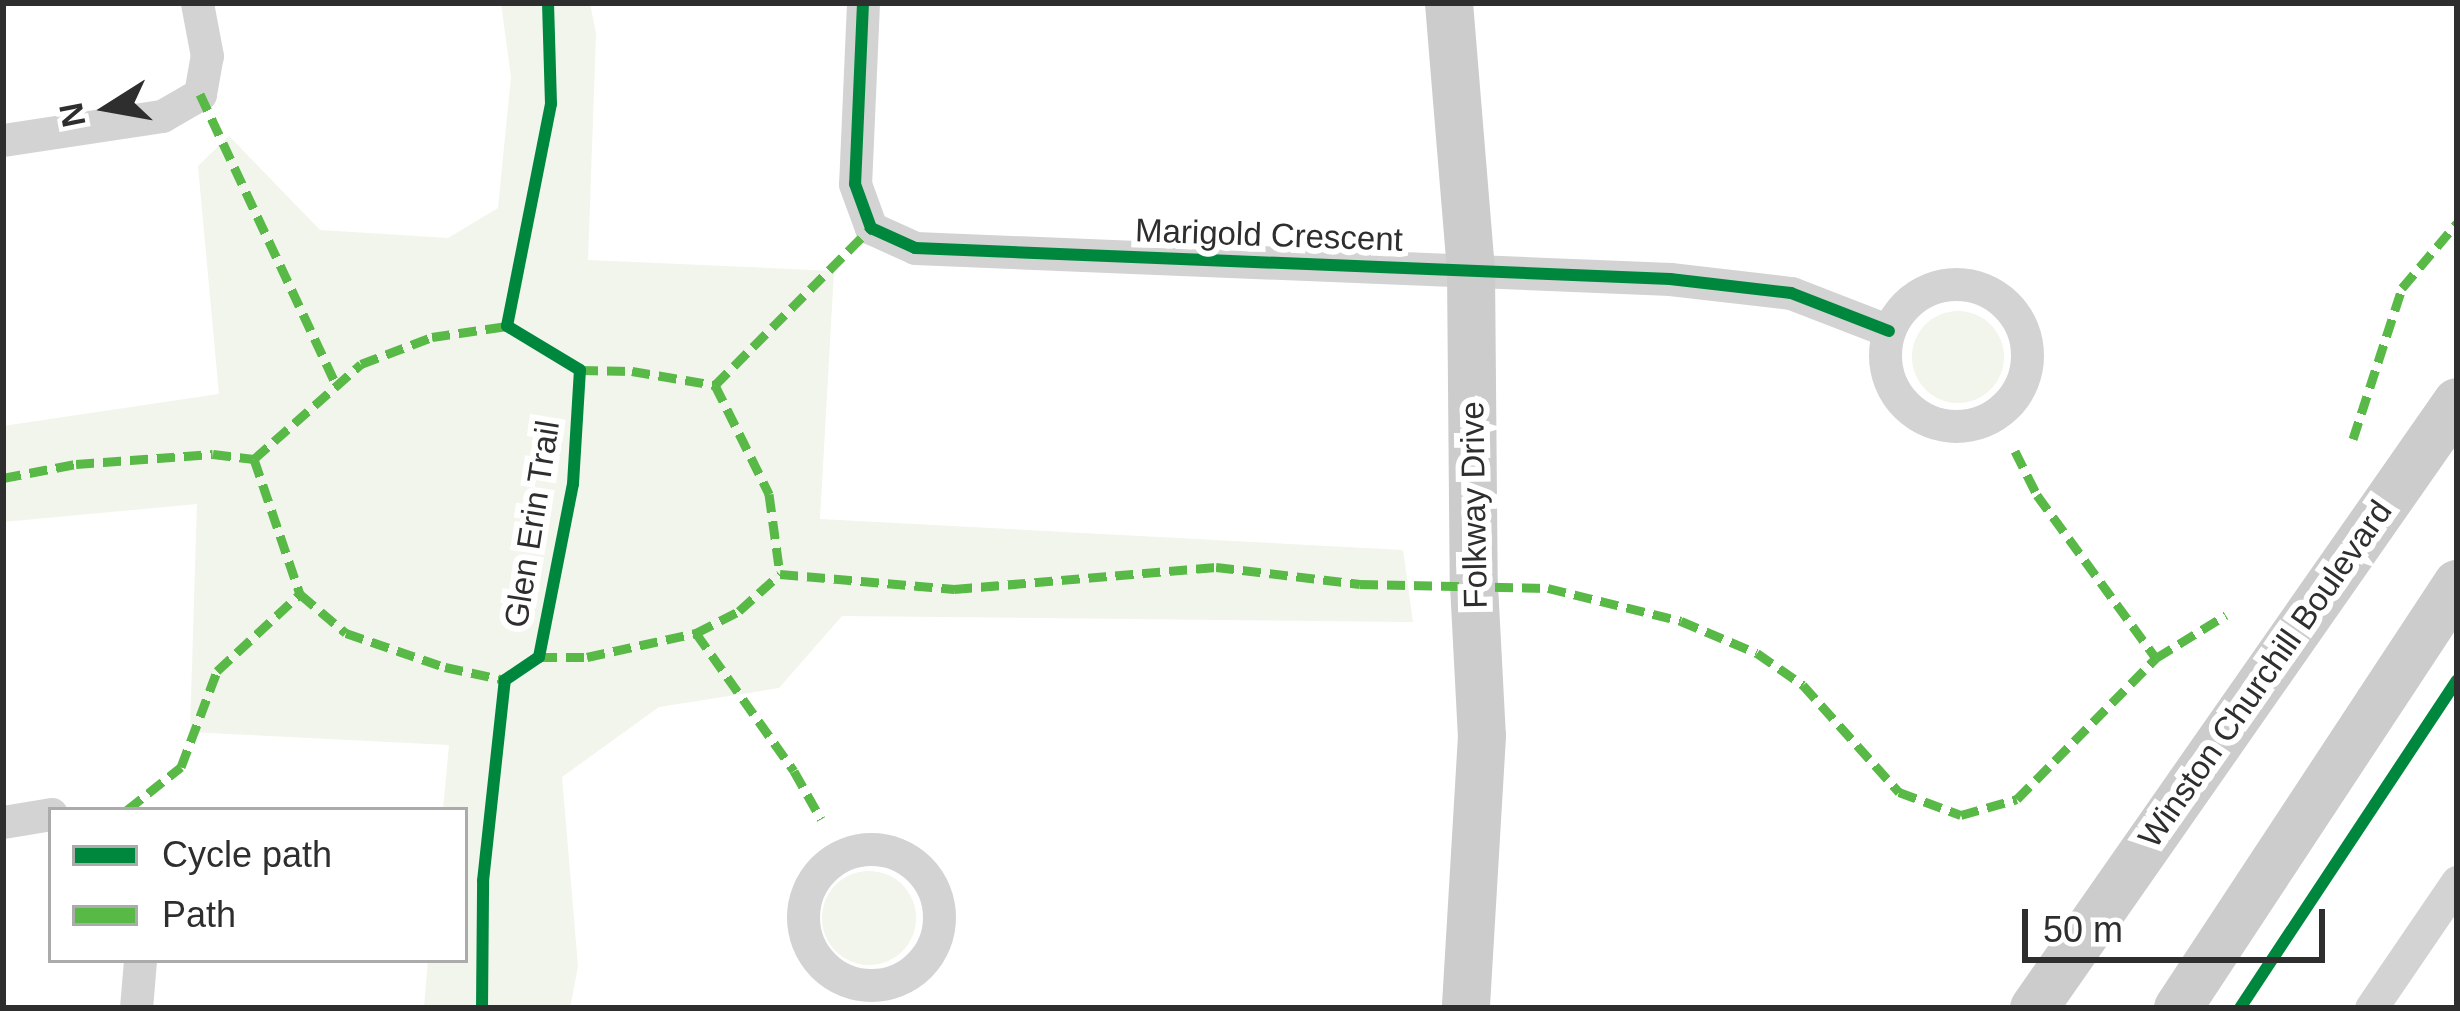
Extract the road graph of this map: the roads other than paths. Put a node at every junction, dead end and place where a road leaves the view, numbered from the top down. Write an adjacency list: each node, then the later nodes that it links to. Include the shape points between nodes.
1 (197, 3): 4 (street, via 207,56 200,94 162,116)
2 (863, 3): 5 (street, Marigold Crescent, via 855,184 871,228 915,248)
3 (1449, 3): 5 (main road, Folkway Drive)
4 (3, 140)
5 (1471, 270): 6 (street, Marigold Crescent, via 1791,293); 15 (main road, Folkway Drive, via 1482,736)
6 (1889, 331): 6 (street, via 1885,356 1901,400 1942,425 1990,418 2021,385 2026,340 2018,318 1983,289 1961,284 1917,295)
7 (2457, 402): 16 (main road, Winston Churchill Boulevard)
8 (2457, 584): 17 (main road)
9 (48, 814): 10 (street)
10 (3, 822)
11 (2457, 881): 18 (street)
12 (140, 963): 14 (street)
13 (845, 996): 13 (street, via 815,958 802,917 805,896 830,862 849,852 894,853 930,883 939,928 931,951 896,982)
14 (136, 1008)
15 (1466, 1008)
16 (2034, 1008)
17 (2178, 1008)
18 (2371, 1008)

